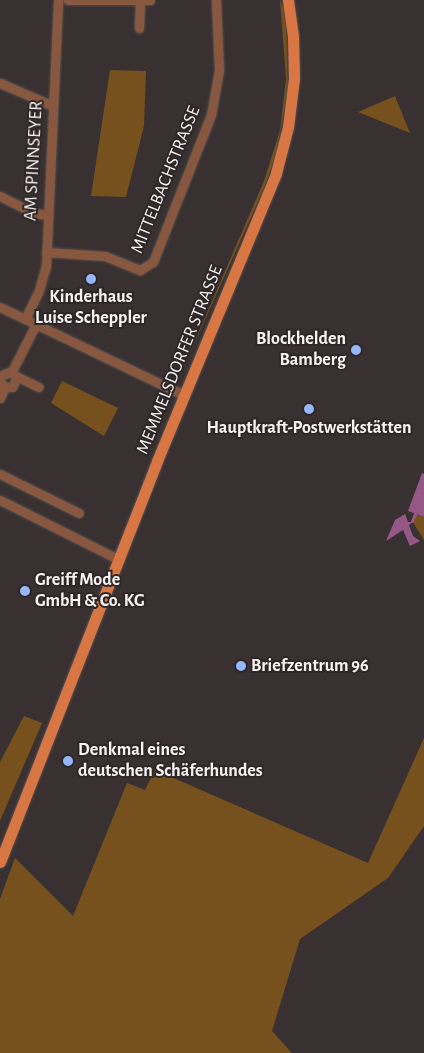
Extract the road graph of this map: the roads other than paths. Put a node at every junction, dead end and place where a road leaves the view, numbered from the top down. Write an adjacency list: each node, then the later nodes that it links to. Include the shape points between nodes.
1 (58, 0): 9 (street, AM SPINNSEYER)
2 (68, 0): 3 (street)
3 (140, 0): 4 (street); 7 (street)
4 (150, 0)
5 (216, 0): 12 (street, MITTELBACHSTRASSE, via 219,70 212,107 153,262 140,270 105,256)
6 (288, 0): 19 (main road, MEMMELSDORFER STRASSE, via 294,78 284,147)
7 (139, 28)
8 (0, 83): 9 (street)
9 (54, 106): 11 (street, AM SPINNSEYER)
10 (0, 196): 11 (street, via 34,213)
11 (48, 215): 12 (street, AM SPINNSEYER)
12 (46, 252): 14 (street, AM SPINNSEYER, via 42,281)
13 (0, 307): 14 (street)
14 (25, 319): 15 (street)
15 (36, 324): 16 (street); 19 (street)
16 (7, 372): 17 (street, via 12,387); 18 (street)
17 (2, 385): 20 (street)
18 (39, 387)
19 (184, 395): 24 (main road, MEMMELSDORFER STRASSE)
20 (0, 398)
21 (0, 474): 23 (street)
22 (0, 500): 24 (street)
23 (79, 513)
24 (120, 560): 25 (main road, MEMMELSDORFER STRASSE)
25 (0, 862)

